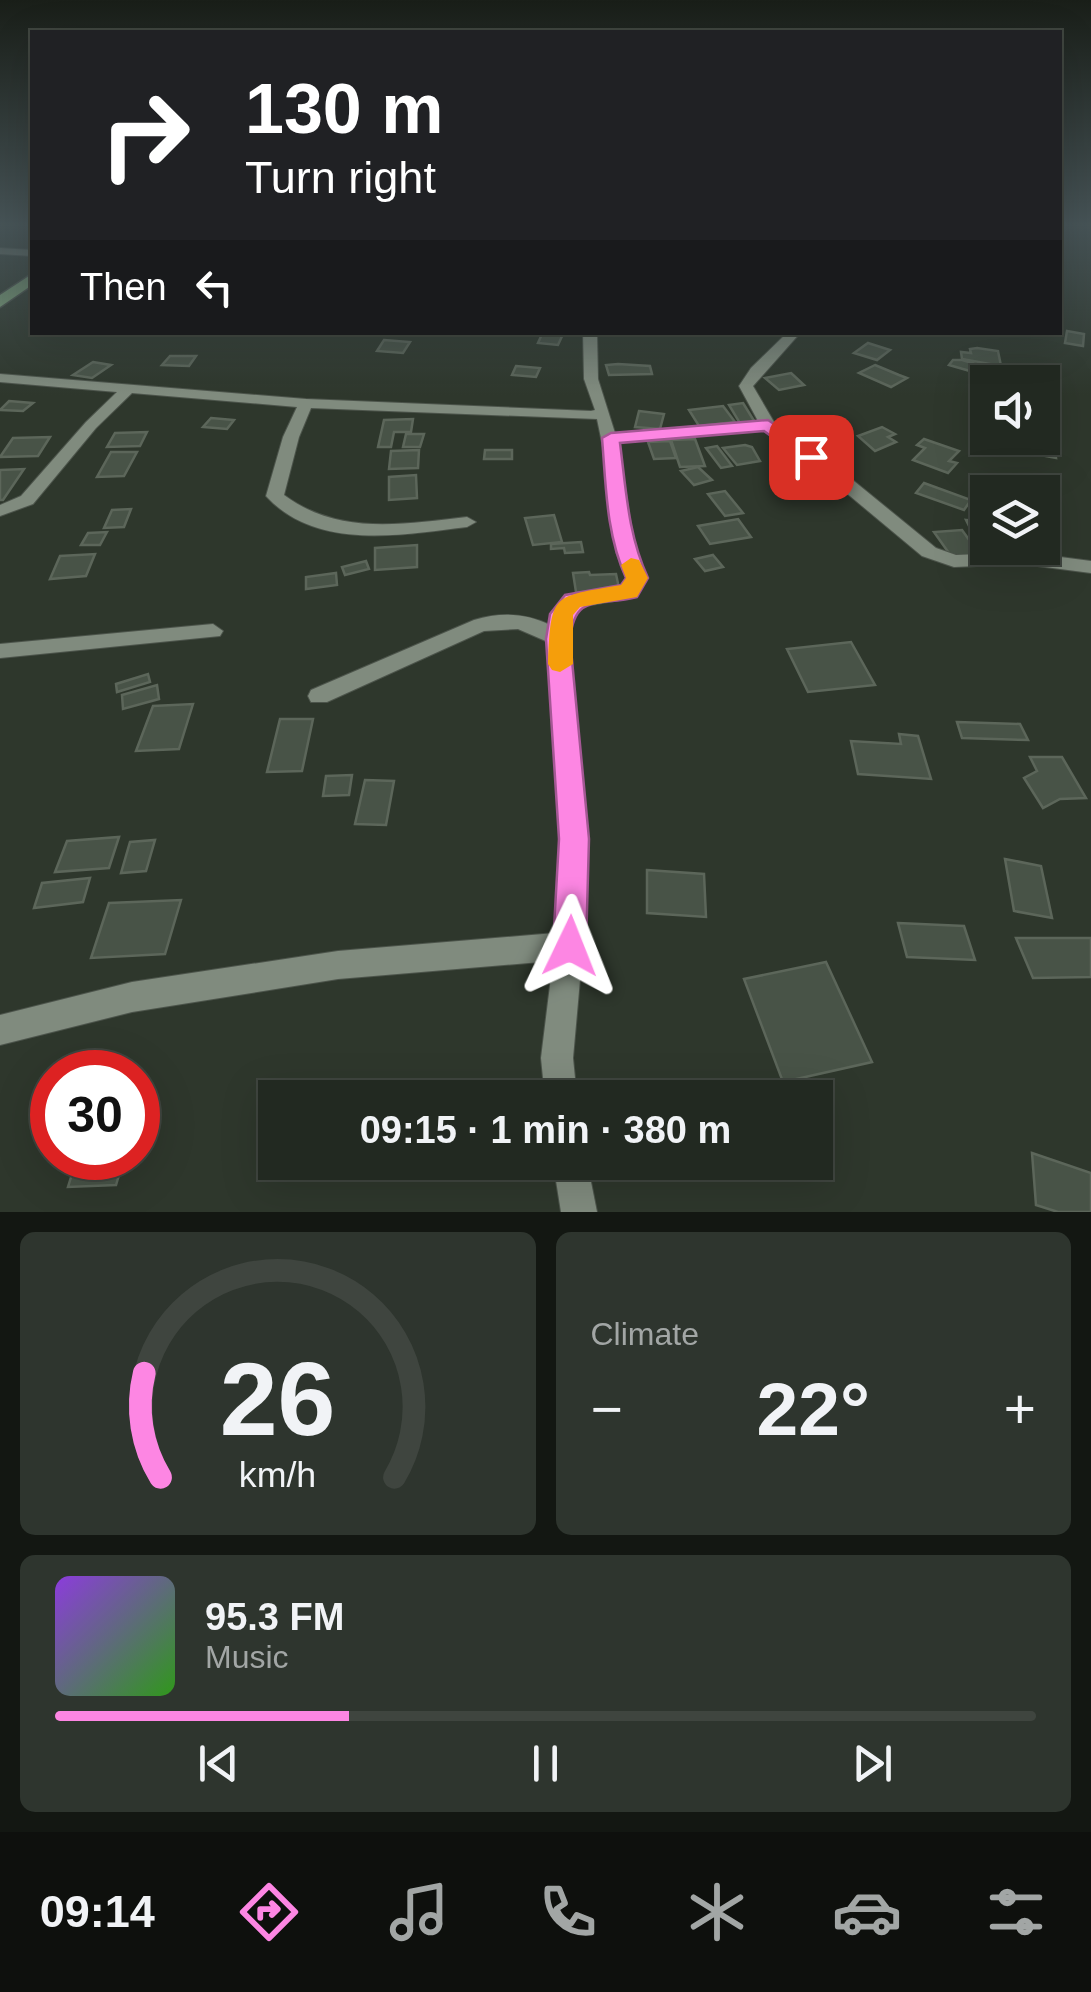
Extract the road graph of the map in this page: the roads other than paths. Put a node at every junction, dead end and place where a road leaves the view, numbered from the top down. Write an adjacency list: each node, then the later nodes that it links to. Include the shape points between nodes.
1 (27, 282): 2 (main road)
2 (0, 302)
3 (590, 335): 8 (street, via 591,379)
4 (793, 335): 9 (street, via 746,386)
5 (0, 378): 6 (street)
6 (128, 390): 7 (street); 11 (street, via 27,500)
7 (306, 403): 8 (street); 12 (street, via 276,482 275,496 285,506 358,530)
8 (603, 412): 10 (street)
9 (768, 425): 10 (street); 13 (street, via 914,543 942,558)
10 (611, 438): 15 (street, via 622,540 637,578 629,592 572,601 561,614)
11 (0, 510)
12 (467, 522)
13 (1091, 567)
14 (213, 631): 16 (street)
15 (558, 639): 17 (street, via 538,624 502,620 452,632); 18 (street, via 574,839)
16 (0, 651)
17 (319, 696)
18 (570, 946): 19 (street, via 338,965 132,998); 20 (street)
19 (0, 1030)
20 (559, 1080)
21 (573, 1180): 22 (street)
22 (579, 1212)

